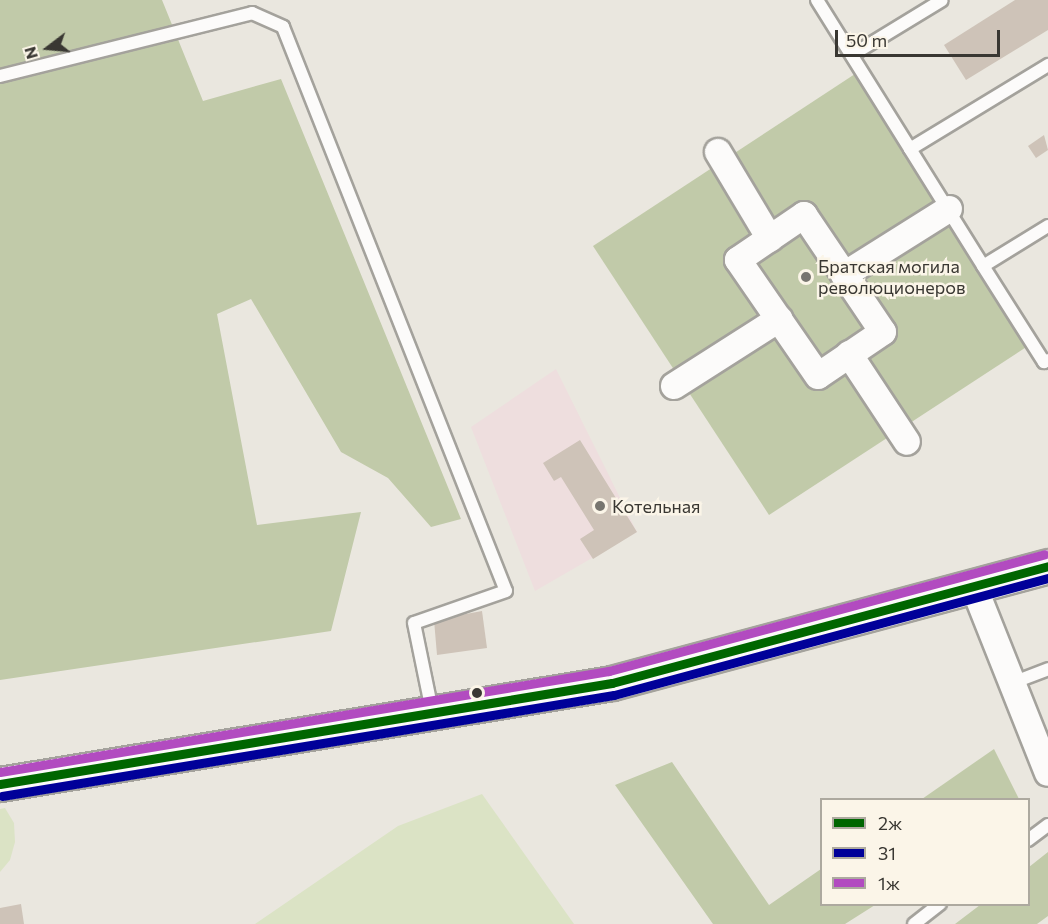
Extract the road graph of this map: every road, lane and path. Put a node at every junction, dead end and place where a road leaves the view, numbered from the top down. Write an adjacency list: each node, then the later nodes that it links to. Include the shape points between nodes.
1 (817, 0): 3 (lane)
2 (942, 0): 3 (lane)
3 (852, 56): 6 (lane)
4 (1048, 65): 6 (lane)
5 (0, 76): 22 (lane, via 252,13 283,27 506,591 414,623)
6 (910, 149): 8 (lane)
7 (718, 152): 10 (street)
8 (949, 209): 11 (lane); 12 (street)
9 (1048, 226): 11 (lane)
10 (770, 239): 12 (street, via 804,215); 13 (street, via 738,260)
11 (983, 266): 15 (lane, via 1044,362)
12 (844, 275): 14 (street, via 883,332)
13 (779, 319): 14 (street, via 818,376); 16 (street)
14 (849, 354): 17 (street)
15 (1048, 360)
16 (674, 386)
17 (908, 442)
18 (1048, 566): 19 (main road)
19 (974, 587): 21 (street); 22 (main road, via 612,682)
20 (1048, 669): 21 (lane)
21 (1012, 683): 23 (street)
22 (433, 712): 24 (main road)
23 (1048, 773)
24 (0, 784)
25 (1048, 825): 26 (lane)
26 (1030, 839)
27 (937, 906): 28 (lane)
28 (914, 924)

